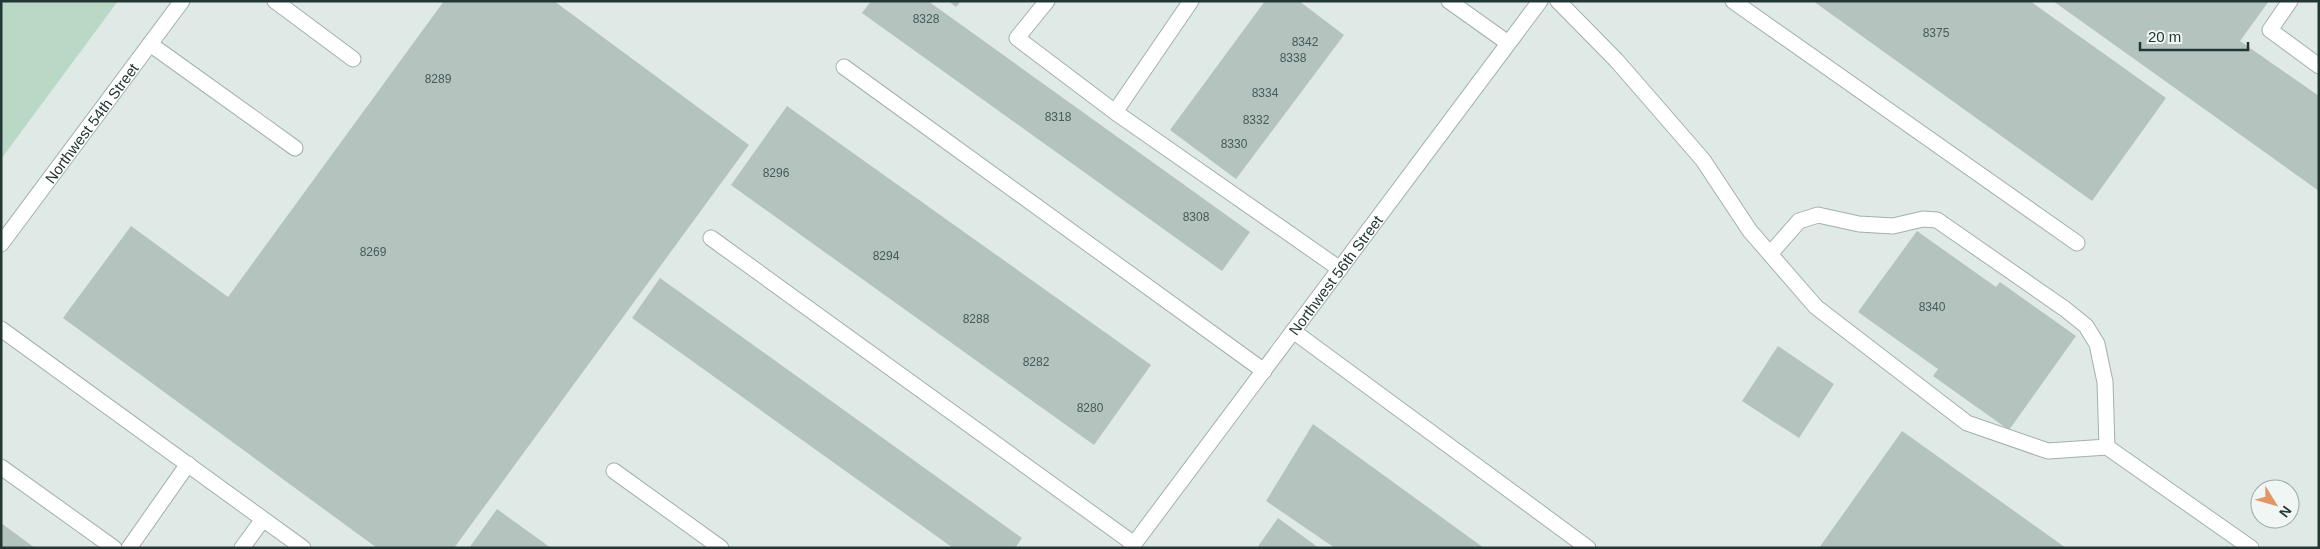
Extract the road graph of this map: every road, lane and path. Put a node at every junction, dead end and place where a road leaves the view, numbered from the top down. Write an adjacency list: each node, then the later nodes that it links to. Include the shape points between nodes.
1 (182, 1): 10 (street, Northwest 54th Street)
2 (275, 1): 12 (street)
3 (1047, 1): 15 (street, via 1017,38)
4 (1191, 1): 15 (street)
5 (1449, 1): 11 (street)
6 (1540, 1): 11 (street, Northwest 56th Street)
7 (1558, 1): 20 (street, via 1617,61 1703,160 1750,231)
8 (1734, 1): 18 (street)
9 (2290, 1): 13 (street, via 2270,30)
10 (150, 44): 16 (street); 19 (street, Northwest 54th Street)
11 (1508, 44): 21 (street, Northwest 56th Street)
12 (352, 59)
13 (2319, 66)
14 (844, 67): 24 (street)
15 (1115, 112): 21 (street)
16 (295, 148)
17 (711, 238): 30 (street)
18 (2077, 243)
19 (1, 244)
20 (1770, 254): 25 (street, via 1816,307 1967,423 2048,451); 25 (street, via 1799,222 1818,215 1859,224 1893,226 1923,219 1937,220 2086,326 2097,344 2105,382)
21 (1340, 269): 23 (street, Northwest 56th Street)
22 (1, 329): 26 (street)
23 (1293, 331): 24 (street, Northwest 56th Street); 36 (street)
24 (1264, 371): 30 (street, Northwest 56th Street)
25 (2107, 447): 37 (street)
26 (188, 464): 29 (street); 32 (street)
27 (1, 467): 31 (street)
28 (614, 471): 35 (street)
29 (263, 519): 33 (street); 34 (street)
30 (1133, 546)
31 (114, 548)
32 (129, 548)
33 (242, 548)
34 (302, 548)
35 (721, 548)
36 (1588, 548)
37 (2251, 548)

